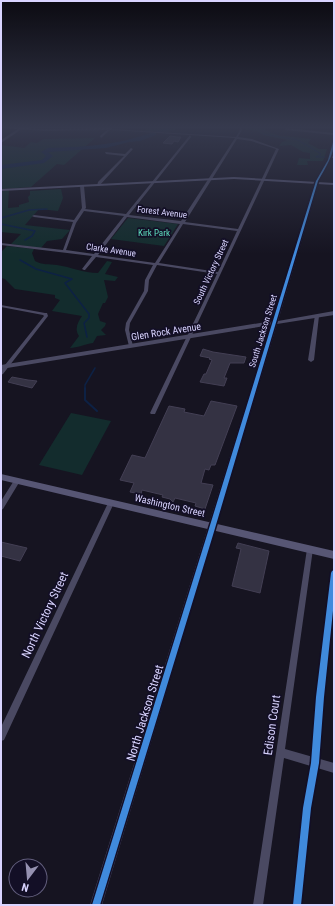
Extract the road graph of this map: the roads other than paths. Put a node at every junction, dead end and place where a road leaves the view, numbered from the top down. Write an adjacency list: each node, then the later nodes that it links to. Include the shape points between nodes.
1 (112, 169): 11 (street)
2 (164, 169): 8 (street)
3 (216, 169): 6 (street)
4 (268, 169): 7 (street, South Victory Street)
5 (324, 169): 9 (street, South Jackson Street)
6 (210, 179): 7 (main road); 8 (main road); 18 (street)
7 (263, 180): 9 (main road); 19 (street, South Victory Street)
8 (154, 182): 11 (main road); 16 (street)
9 (316, 183): 10 (main road); 29 (street, South Jackson Street)
10 (334, 184)
11 (98, 185): 12 (main road)
12 (82, 186): 13 (main road); 14 (street)
13 (1, 190)
14 (83, 210): 16 (street, Forest Avenue); 17 (street)
15 (34, 216): 17 (street)
16 (127, 216): 18 (street, Forest Avenue); 22 (street)
17 (75, 221): 21 (street)
18 (182, 223): 19 (street, Forest Avenue); 23 (street)
19 (240, 230): 25 (street, South Victory Street)
20 (1, 244): 21 (street, Clarke Avenue)
21 (64, 251): 22 (street, Clarke Avenue)
22 (95, 255): 23 (street, Clarke Avenue); 24 (street)
23 (155, 264): 25 (street, Clarke Avenue); 31 (street, via 146,280 146,291 128,323)
24 (84, 269)
25 (219, 273): 30 (street, South Victory Street)
26 (1, 306): 33 (street, via 46,316)
27 (334, 313): 28 (street, Glen Rock Avenue)
28 (317, 316): 29 (street, Glen Rock Avenue); 32 (street)
29 (274, 323): 30 (street, Glen Rock Avenue); 40 (street, South Jackson Street)
30 (190, 336): 31 (street, Glen Rock Avenue); 35 (street, South Victory Street)
31 (131, 346): 33 (street, Glen Rock Avenue)
32 (311, 360)
33 (4, 367): 34 (street)
34 (1, 373)
35 (153, 413)
36 (1, 477): 37 (main road, Washington Street)
37 (17, 481): 38 (main road, Washington Street); 39 (street)
38 (111, 503): 40 (main road, Washington Street); 43 (street, North Victory Street)
39 (1, 507)
40 (213, 526): 41 (main road, Washington Street); 46 (street, North Jackson Street)
41 (310, 550): 42 (main road, Washington Street); 44 (street, Edison Court)
42 (334, 555)
43 (1, 737)
44 (280, 752): 45 (street); 47 (street, Edison Court)
45 (334, 768)
46 (96, 905)
47 (258, 905)

